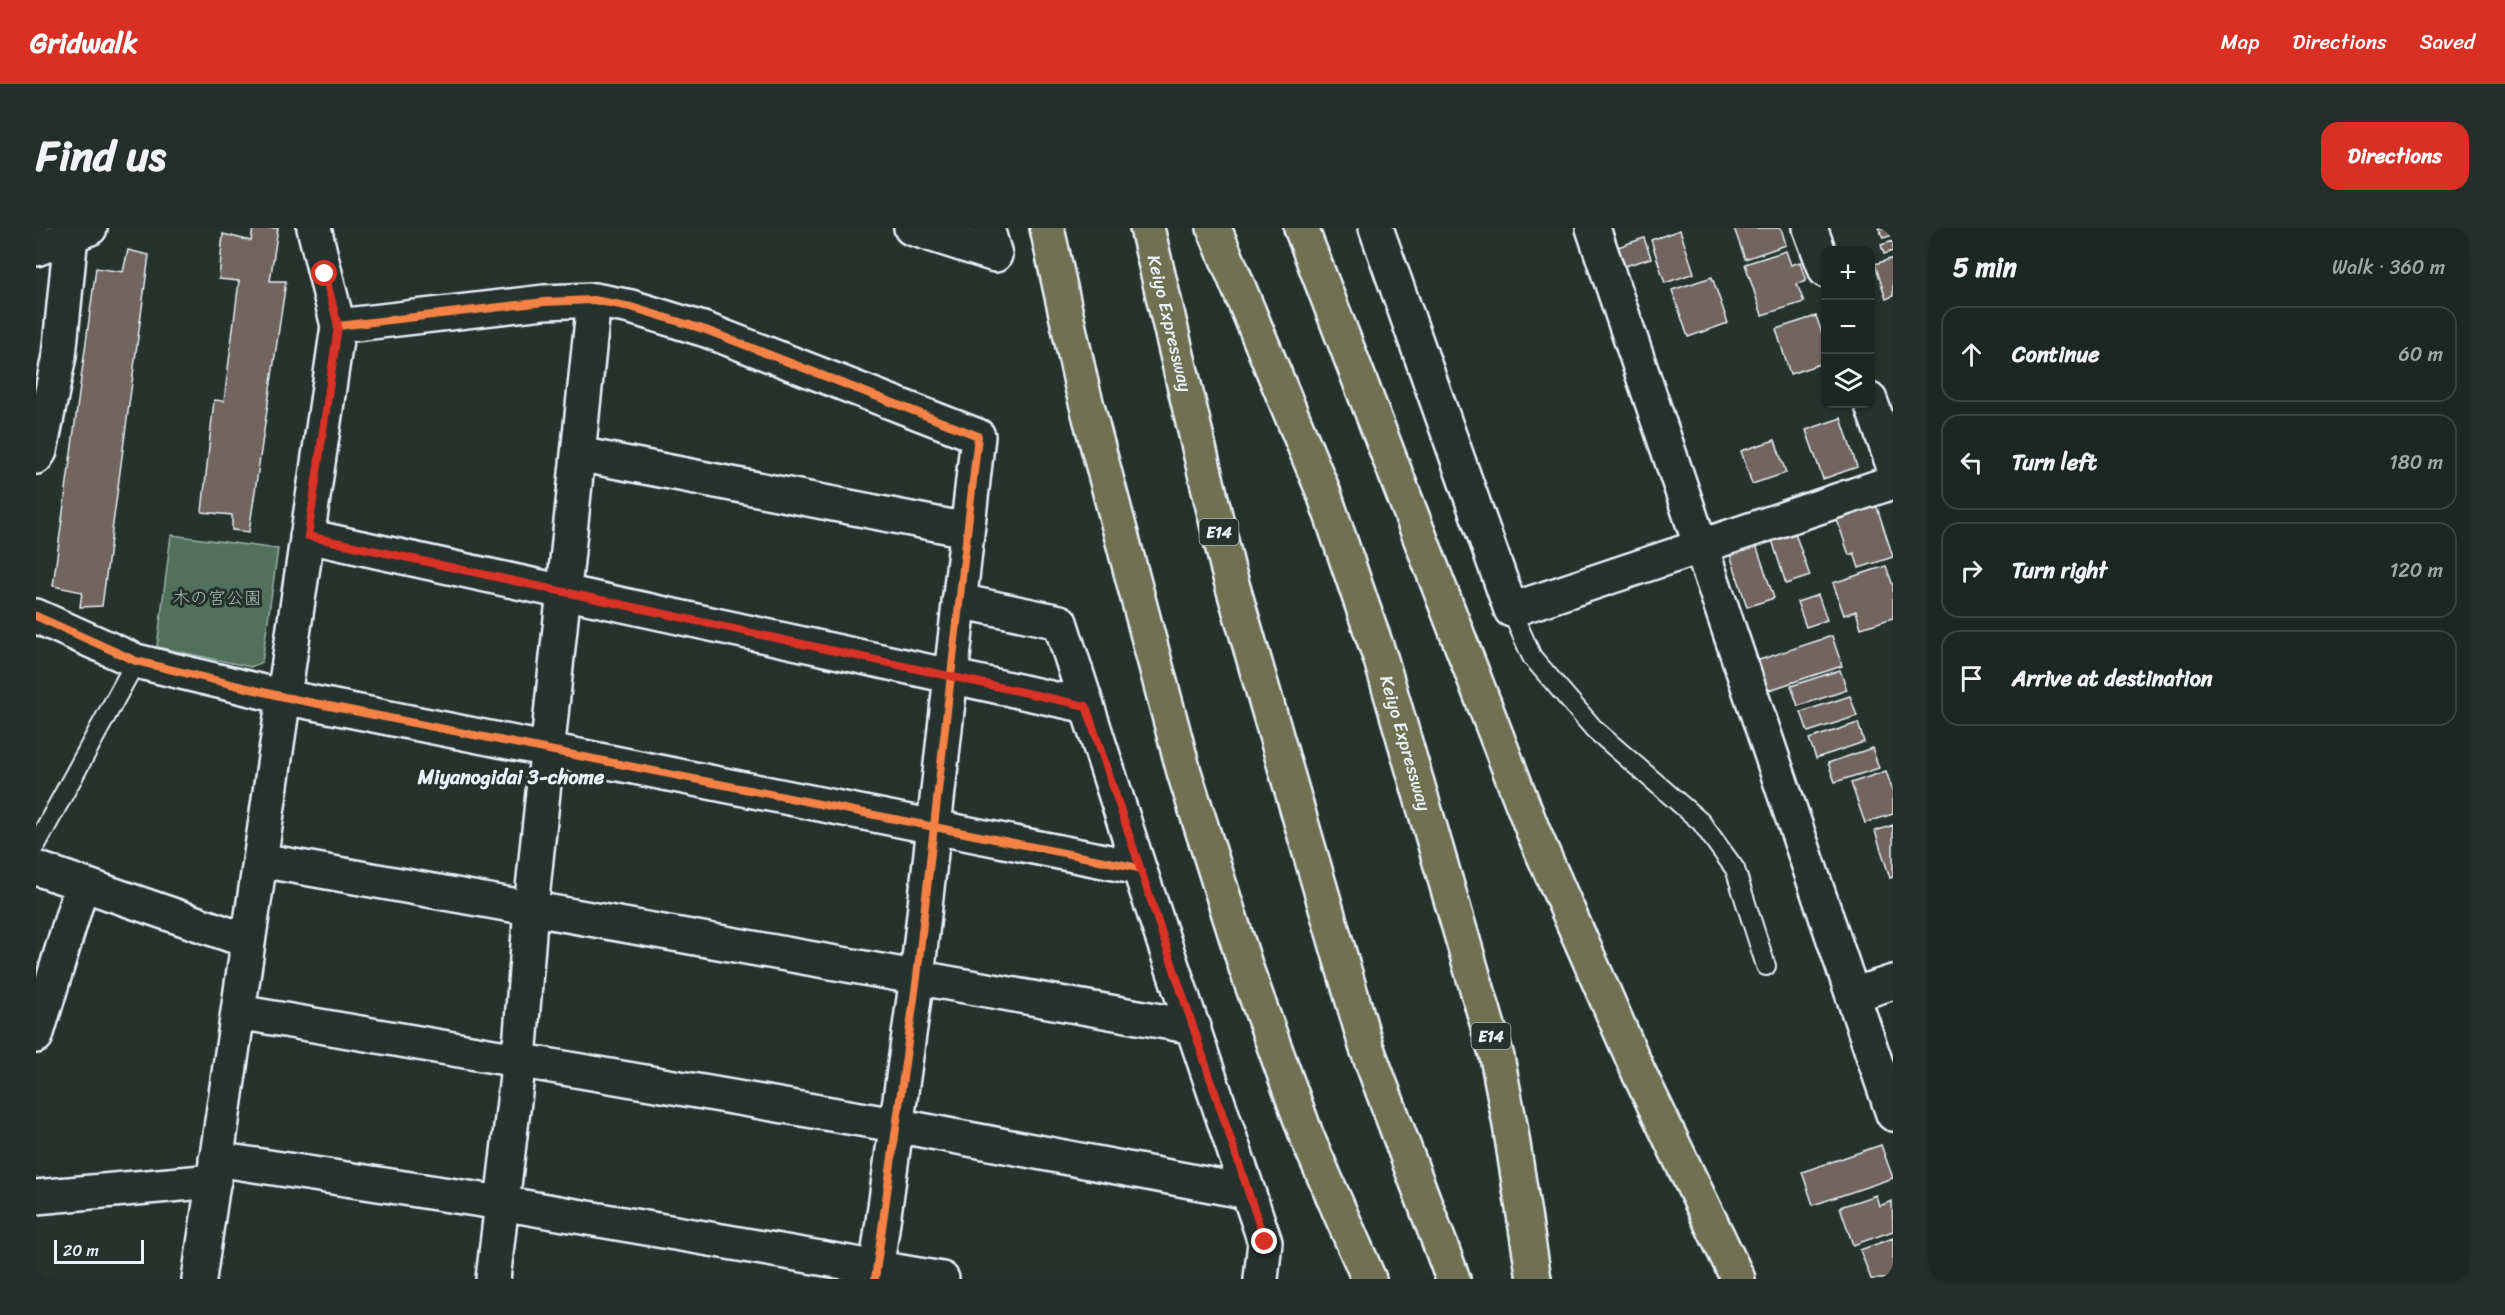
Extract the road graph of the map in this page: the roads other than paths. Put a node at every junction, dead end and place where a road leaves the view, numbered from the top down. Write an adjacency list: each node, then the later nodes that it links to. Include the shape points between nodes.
1 (314, 228): 15 (street)
2 (911, 228): 3 (street, via 995,255)
3 (987, 228)
4 (1047, 228): 60 (highway, via 1082,387 1184,772 1247,971 1307,1137)
5 (1147, 228): 61 (highway, Keiyo Expressway / E14, via 1228,570 1363,1035)
6 (1214, 228): 62 (highway, Keiyo Expressway / E14, via 1323,491 1381,660 1497,1058)
7 (1301, 228): 63 (highway, via 1533,831 1639,1072)
8 (1376, 228): 26 (street)
9 (1593, 228): 23 (street)
10 (1810, 228): 13 (street)
11 (81, 232): 12 (street); 18 (street)
12 (36, 249)
13 (1821, 258)
14 (594, 300): 15 (street, via 544,302); 17 (street); 21 (street, via 706,330 978,436)
15 (338, 326): 22 (street)
16 (1873, 408): 19 (street)
17 (578, 454): 21 (street); 24 (street)
18 (36, 457)
19 (1893, 465)
20 (1893, 482): 23 (street)
21 (967, 530): 25 (street)
22 (308, 536): 24 (street); 30 (street)
23 (1702, 547): 26 (street); 44 (street)
24 (563, 592): 29 (street); 32 (street)
25 (959, 601): 29 (street); 31 (street, via 1060,622)
26 (1511, 610): 41 (lane, via 1532,657 1595,730 1701,822 1735,868)
27 (36, 616): 28 (street)
28 (136, 661): 30 (street); 34 (lane)
29 (951, 676): 31 (street); 33 (street)
30 (284, 697): 32 (street); 35 (street)
31 (1086, 706): 37 (street)
32 (548, 750): 33 (street); 39 (street)
33 (934, 826): 37 (street); 42 (street)
34 (36, 844)
35 (260, 860): 39 (street); 40 (street)
36 (36, 868): 38 (street)
37 (1139, 868): 46 (street)
38 (82, 884): 40 (street); 47 (street)
39 (531, 909): 42 (street); 48 (street)
40 (248, 941): 45 (street)
41 (1766, 966)
42 (916, 977): 46 (street); 50 (street)
43 (1893, 981): 44 (street)
44 (1853, 995): 49 (street)
45 (238, 1012): 48 (street); 51 (street)
46 (1194, 1027): 52 (street)
47 (36, 1036)
48 (519, 1059): 50 (street); 54 (street)
49 (1893, 1114)
50 (895, 1125): 52 (street); 55 (street)
51 (215, 1170): 53 (street); 54 (street); 56 (street)
52 (1248, 1192): 59 (street, via 1265,1242)
53 (36, 1197)
54 (501, 1203): 55 (street); 57 (street)
55 (876, 1274): 58 (street)
56 (199, 1279)
57 (493, 1279)
58 (942, 1279)
59 (1261, 1279)
60 (1369, 1279)
61 (1453, 1279)
62 (1534, 1279)
63 (1738, 1279)

